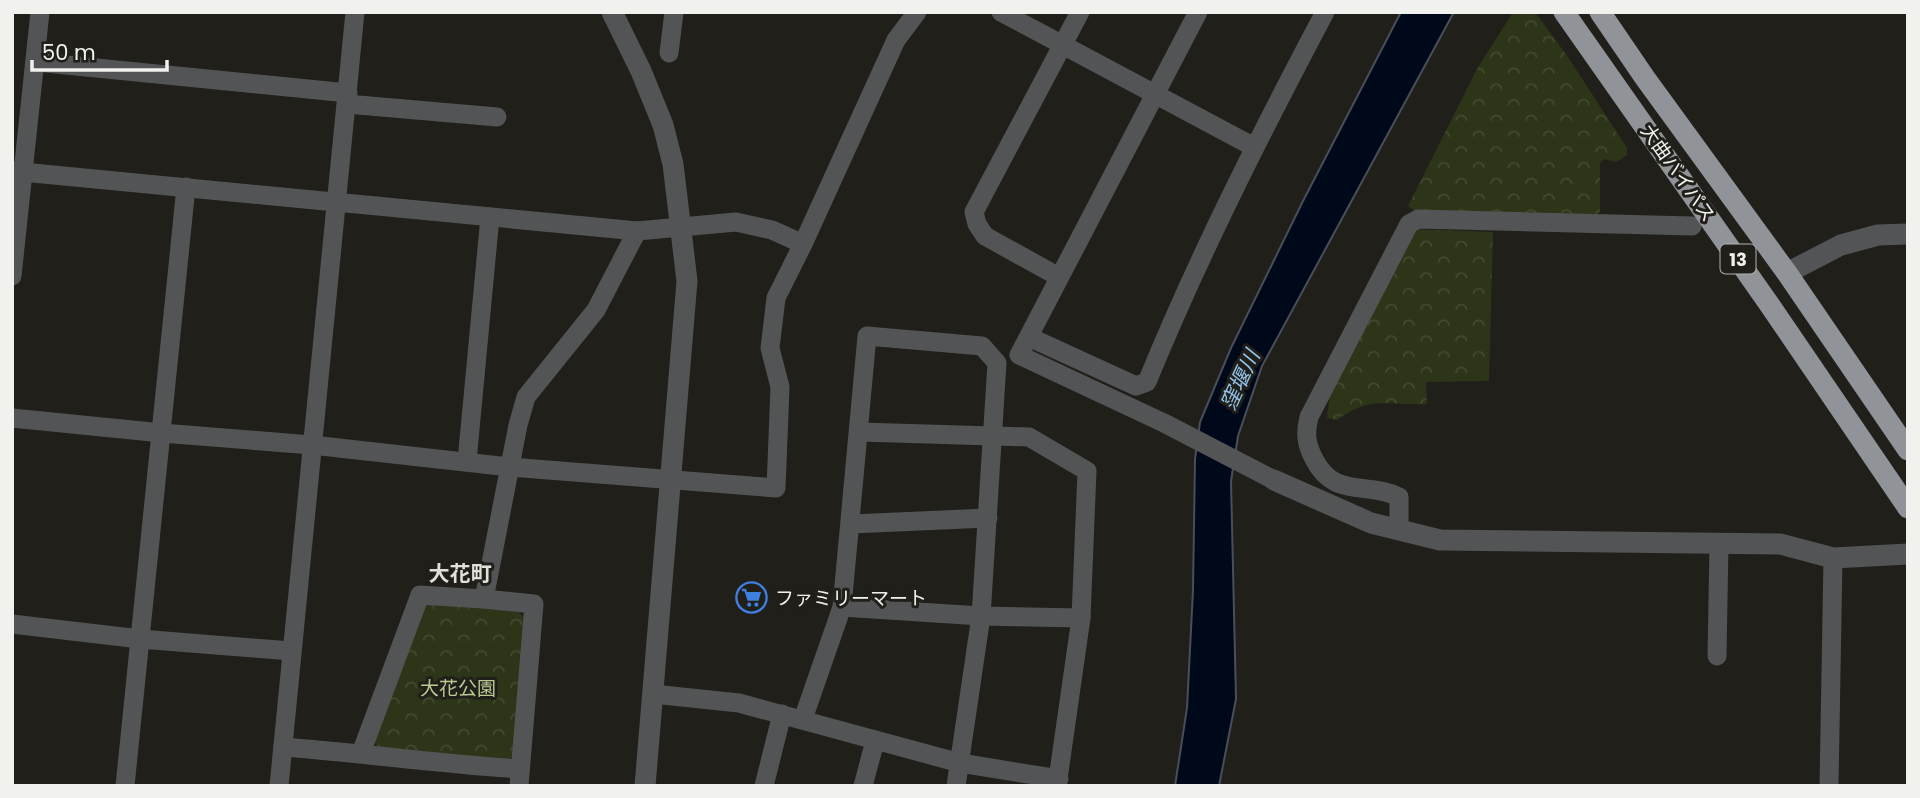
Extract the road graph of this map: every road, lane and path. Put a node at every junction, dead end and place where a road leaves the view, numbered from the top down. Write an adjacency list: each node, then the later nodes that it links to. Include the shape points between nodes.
1 (40, 12): 14 (street)
2 (355, 12): 16 (street)
3 (612, 12): 23 (street, via 663,125)
4 (674, 12): 13 (street)
5 (917, 12): 27 (street, via 896,40)
6 (1001, 12): 12 (street)
7 (1080, 12): 12 (street)
8 (1198, 12): 15 (street)
9 (1325, 12): 18 (street)
10 (1564, 12): 44 (highway, 大曲バイパス / 13)
11 (1600, 12): 28 (highway, 大曲バイパス / 13)
12 (1063, 46): 15 (street); 30 (street, via 974,212 985,236)
13 (669, 53)
14 (36, 62): 16 (street); 19 (street)
15 (1157, 94): 18 (street); 30 (street)
16 (347, 99): 17 (street); 21 (street)
17 (497, 117)
18 (1254, 147): 31 (street, via 1147,382 1136,386)
19 (18, 171): 20 (street); 29 (street)
20 (186, 187): 21 (street); 36 (street)
21 (336, 202): 22 (street); 38 (street)
22 (490, 217): 25 (street); 40 (street)
23 (682, 226): 25 (street); 27 (street, via 736,222 772,230); 43 (street, via 688,281)
24 (1692, 226): 47 (street, via 1418,219 1409,224 1309,417 1306,432 1318,468 1332,482 1399,497)
25 (637, 231): 41 (street, via 596,310 526,397)
26 (1908, 234): 28 (street, via 1878,235 1841,245)
27 (803, 244): 43 (street, via 774,310 771,348 780,387 776,488)
28 (1787, 273): 39 (highway, 大曲バイパス / 13)
29 (12, 276)
30 (1059, 277): 31 (street)
31 (1029, 337): 32 (street)
32 (1019, 355): 33 (street); 42 (street)
33 (996, 363): 35 (street, via 982,346 867,335); 37 (street)
34 (12, 418): 36 (street)
35 (860, 432): 37 (street); 46 (street)
36 (162, 433): 38 (street); 56 (street)
37 (993, 435): 45 (street); 54 (street, via 1029,437 1087,471)
38 (312, 445): 40 (street); 57 (street)
39 (1908, 450)
40 (467, 461): 41 (street)
41 (510, 467): 43 (street); 51 (street)
42 (1275, 480): 47 (street, via 1371,523)
43 (671, 481): 59 (street)
44 (1908, 508)
45 (988, 519): 46 (street); 53 (street)
46 (850, 524): 52 (street)
47 (1399, 530): 48 (street, via 1440,540)
48 (1719, 544): 50 (street, via 1780,544); 58 (street)
49 (1908, 554): 50 (street)
50 (1833, 558): 74 (street)
51 (484, 599): 64 (street, via 420,595); 66 (street, via 534,604)
52 (842, 607): 53 (street); 61 (street)
53 (981, 616): 54 (street); 65 (street)
54 (1082, 618): 67 (street)
55 (12, 624): 56 (street)
56 (140, 639): 57 (street); 68 (street)
57 (291, 651): 63 (street)
58 (1717, 656)
59 (653, 694): 60 (street, via 739,703); 70 (street)
60 (782, 714): 61 (street); 71 (street)
61 (803, 719): 62 (street)
62 (875, 741): 65 (street); 72 (street)
63 (283, 747): 64 (street); 69 (street)
64 (361, 753): 66 (street)
65 (960, 763): 67 (street); 73 (street)
66 (519, 777)
67 (1058, 782)
68 (125, 786)
69 (279, 786)
70 (645, 786)
71 (764, 786)
72 (863, 786)
73 (956, 786)
74 (1829, 786)

